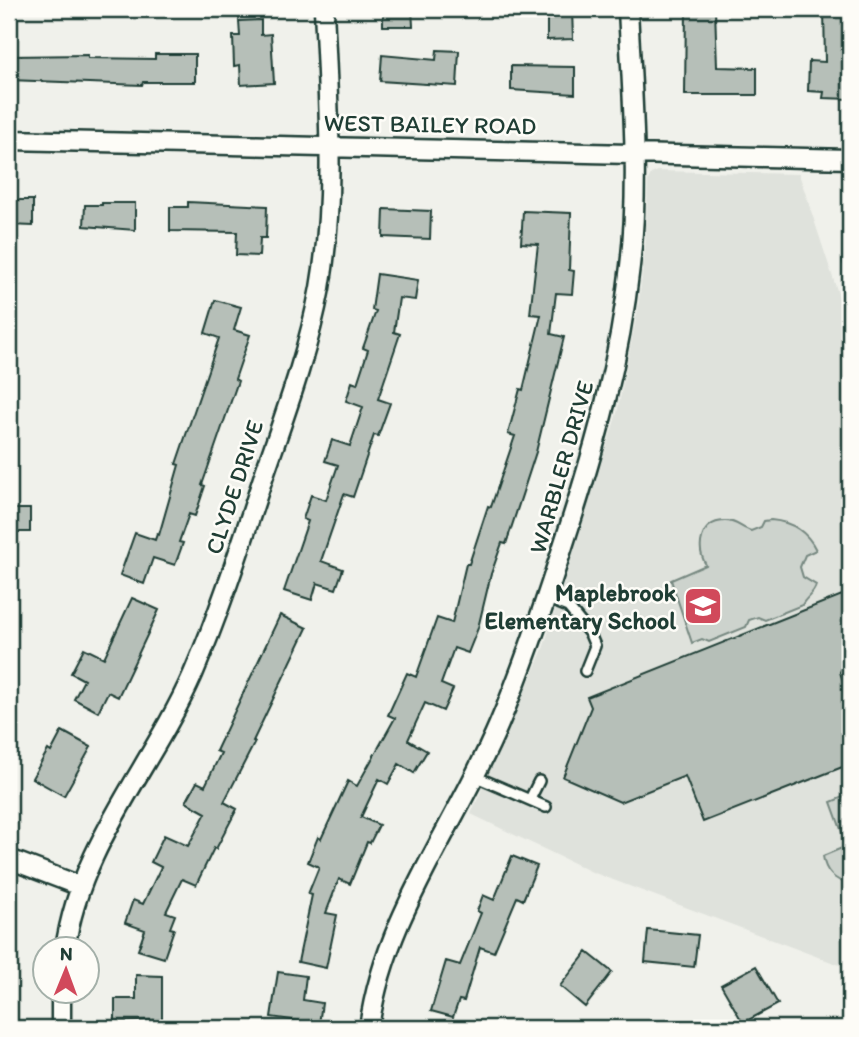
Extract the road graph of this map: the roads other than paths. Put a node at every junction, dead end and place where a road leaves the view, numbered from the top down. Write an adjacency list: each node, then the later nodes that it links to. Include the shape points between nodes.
1 (324, 9): 4 (street, CLYDE DRIVE)
2 (628, 9): 5 (street, WARBLER DRIVE)
3 (9, 140): 4 (street, WEST BAILEY ROAD)
4 (330, 147): 5 (street, WEST BAILEY ROAD); 16 (street, CLYDE DRIVE, via 326,240 311,328 224,597 192,676)
5 (633, 153): 6 (street, WEST BAILEY ROAD); 9 (street, WARBLER DRIVE, via 633,231 616,365 596,444)
6 (850, 159)
7 (850, 241): 8 (lane)
8 (849, 262)
9 (546, 598): 10 (lane, via 568,607 590,634 595,646); 11 (street, WARBLER DRIVE)
10 (585, 671)
11 (474, 776): 13 (lane); 20 (street, WARBLER DRIVE, via 413,889 385,958)
12 (539, 781): 13 (lane)
13 (530, 799): 14 (lane)
14 (546, 807)
15 (9, 859): 16 (street)
16 (80, 886): 17 (street, CLYDE DRIVE)
17 (67, 936)
18 (61, 1006): 19 (street)
19 (61, 1028)
20 (369, 1028)

